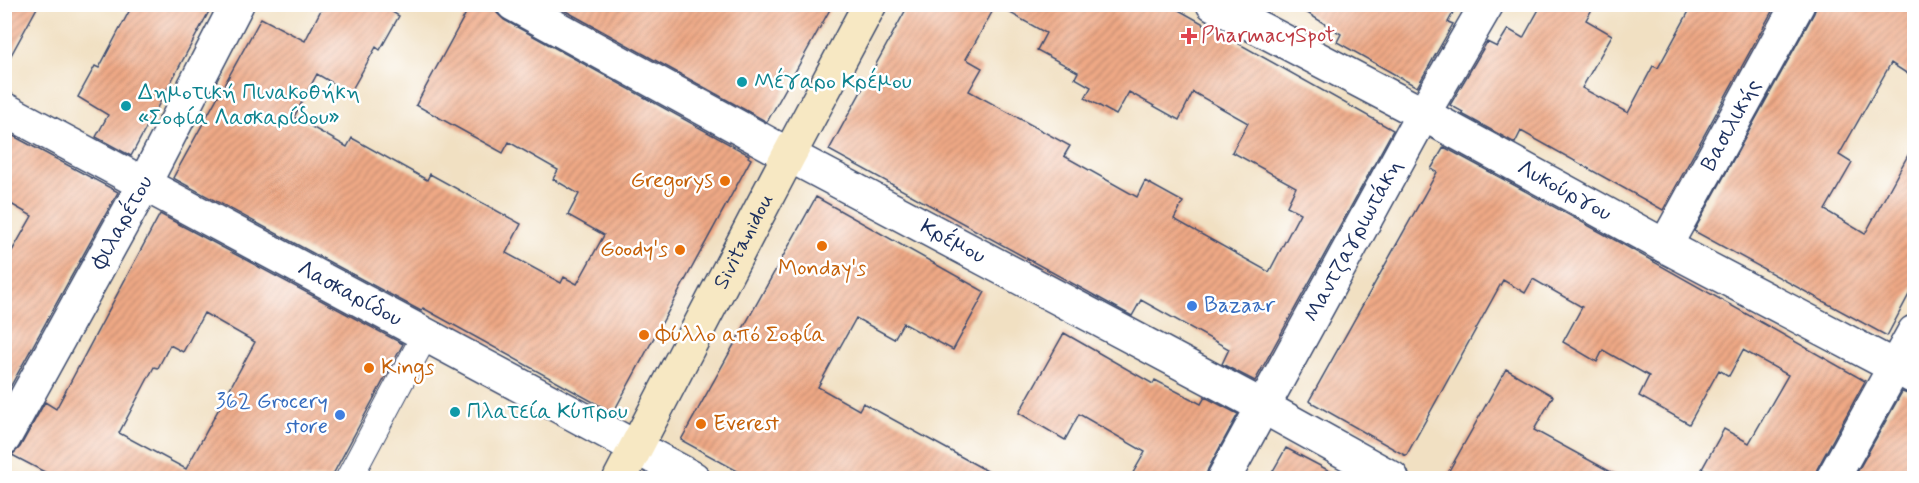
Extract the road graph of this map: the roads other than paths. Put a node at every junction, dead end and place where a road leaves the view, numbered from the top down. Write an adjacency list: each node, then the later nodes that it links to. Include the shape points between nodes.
1 (237, 4): 10 (street, Φιλαρέτου)
2 (513, 4): 9 (street, Κρέμου)
3 (870, 4): 9 (main road, Sivitanidou)
4 (1487, 4): 8 (street, Μαντζαγριωτάκη)
5 (1798, 4): 11 (street, Βασιλικής)
6 (1214, 5): 8 (street, Λυκούργου)
7 (4, 109): 10 (street, Λασκαρίδου)
8 (1423, 114): 11 (street, Λυκούργου); 15 (street, Μαντζαγριωτάκη)
9 (789, 155): 15 (street, Κρέμου); 17 (main road, Sivitanidou)
10 (144, 184): 13 (street, Λασκαρίδου); 16 (street, Φιλαρέτου)
11 (1665, 246): 14 (street, Λυκούργου)
12 (1914, 332): 14 (street)
13 (425, 335): 17 (street, Λασκαρίδου); 18 (street)
14 (1905, 372): 23 (street)
15 (1262, 406): 21 (street, Μαντζαγριωτάκη); 22 (street, Κρέμου)
16 (4, 438)
17 (636, 448): 19 (main road, Sivitanidou); 20 (street, Λασκαρίδου)
18 (349, 478)
19 (620, 478)
20 (693, 478)
21 (1224, 478)
22 (1392, 478)
23 (1833, 478)

